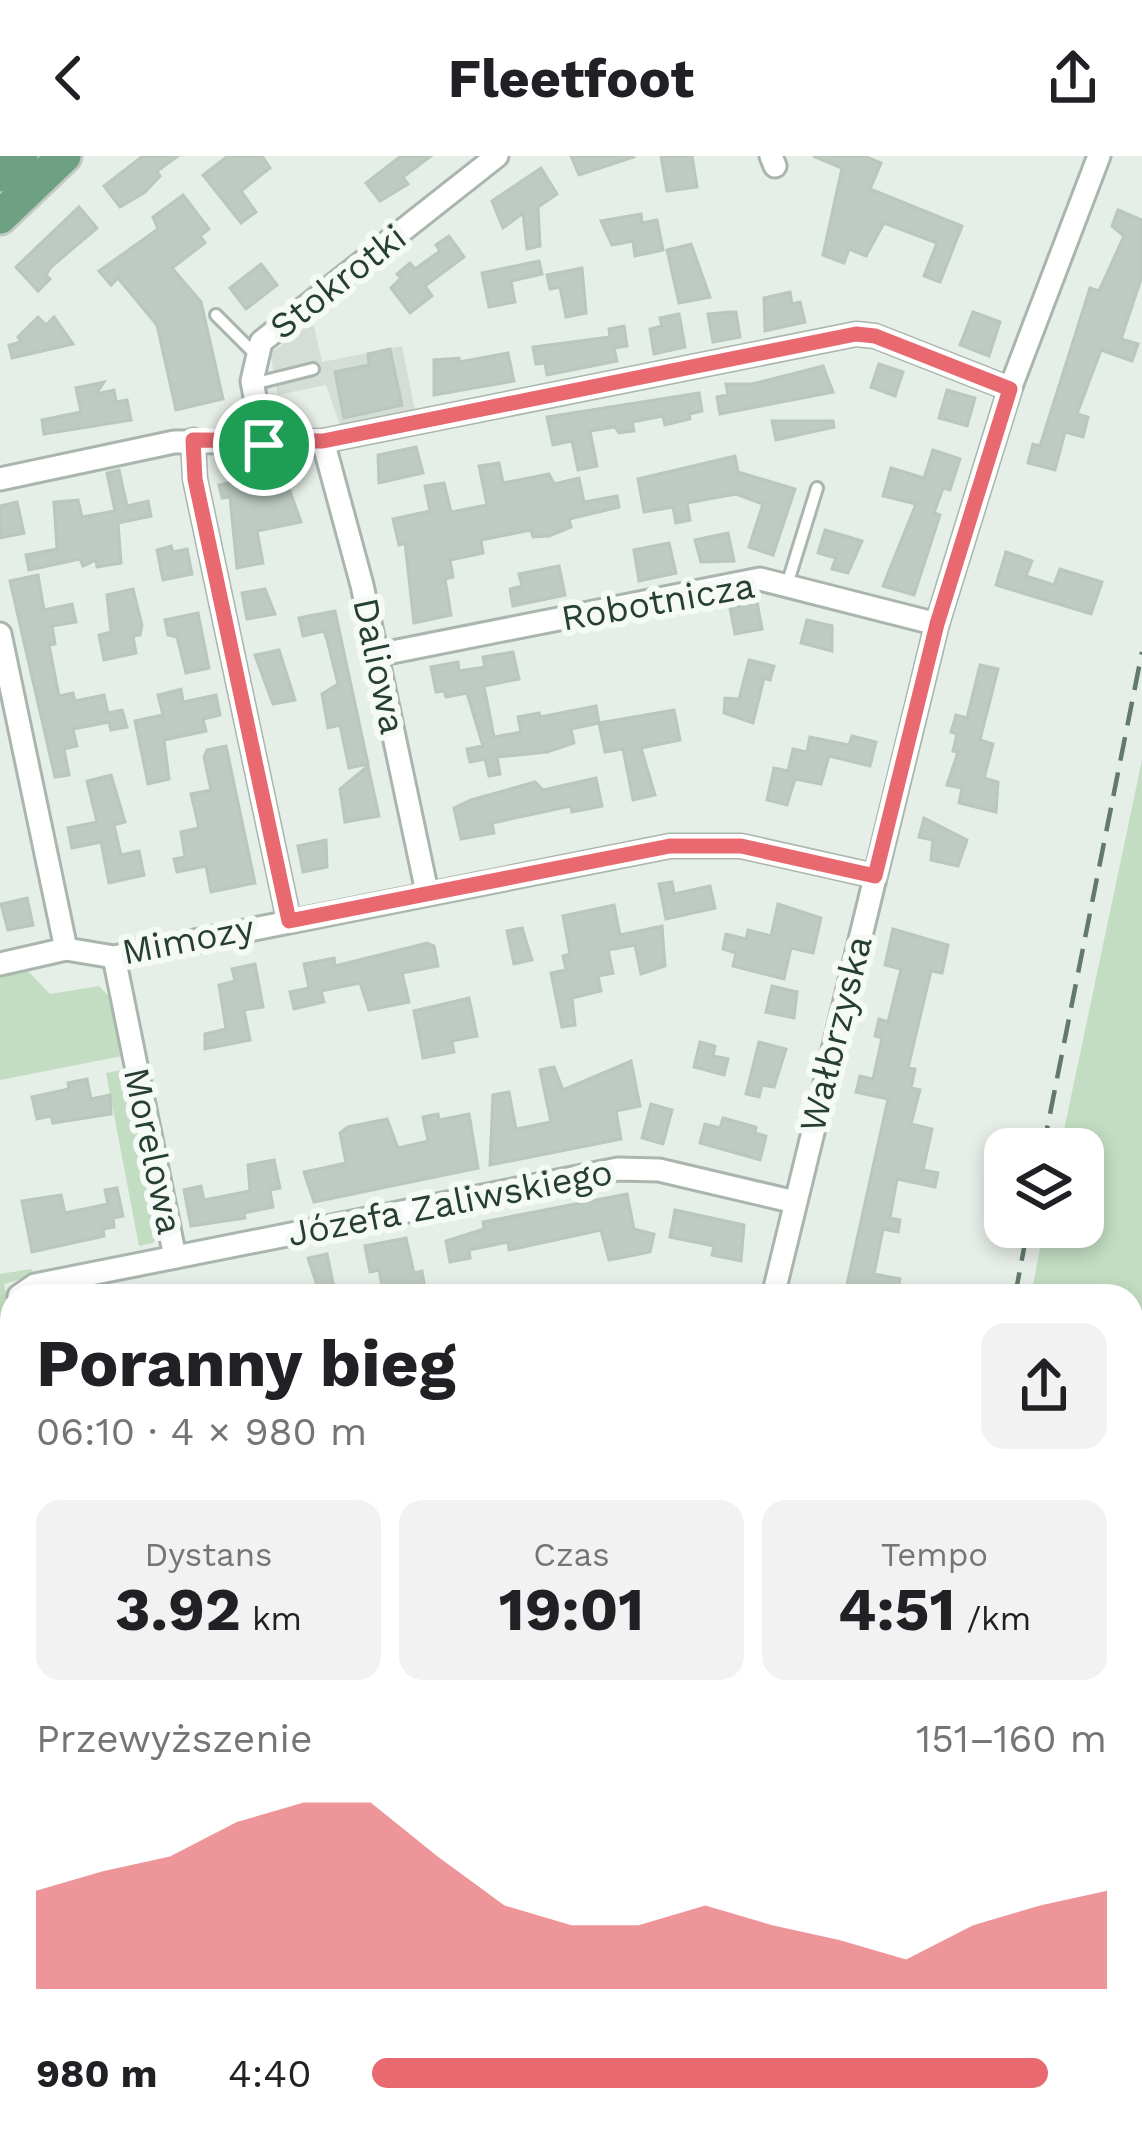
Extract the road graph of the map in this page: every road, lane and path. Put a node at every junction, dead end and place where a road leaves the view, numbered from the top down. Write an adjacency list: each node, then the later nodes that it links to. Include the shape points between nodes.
1 (21, 156): 5 (main road)
2 (64, 156): 6 (main road)
3 (497, 156): 8 (street, Stokrotki, via 272,329)
4 (1099, 156): 11 (street, Wałbrzyska)
5 (0, 175)
6 (0, 217)
7 (216, 315): 8 (lane)
8 (256, 355): 10 (street, Stokrotki)
9 (313, 369): 10 (lane)
10 (252, 384): 14 (street, Stokrotki)
11 (1010, 389): 13 (street, via 856,334); 18 (street, Wałbrzyska)
12 (193, 440): 14 (street); 15 (street); 23 (street)
13 (323, 441): 14 (street); 20 (street, Daliowa)
14 (264, 445)
15 (0, 479)
16 (817, 488): 17 (lane)
17 (787, 585): 18 (street, Robotnicza); 20 (street, Robotnicza, via 755,580)
18 (937, 624): 21 (street, Wałbrzyska)
19 (0, 634): 24 (street)
20 (377, 655): 22 (street, Daliowa)
21 (875, 876): 22 (street, Mimozy, via 707,844); 27 (street, Wałbrzyska)
22 (427, 892): 23 (street, Mimozy)
23 (289, 921): 25 (street, Mimozy)
24 (67, 949): 25 (street, Mimozy); 26 (street)
25 (114, 957): 28 (street, Morelowa)
26 (0, 964)
27 (795, 1202): 28 (street, Józefa Zaliwskiego, via 618,1169); 30 (street, Wałbrzyska)
28 (175, 1257): 29 (street, Morelowa)
29 (40, 1284)
30 (776, 1284)

